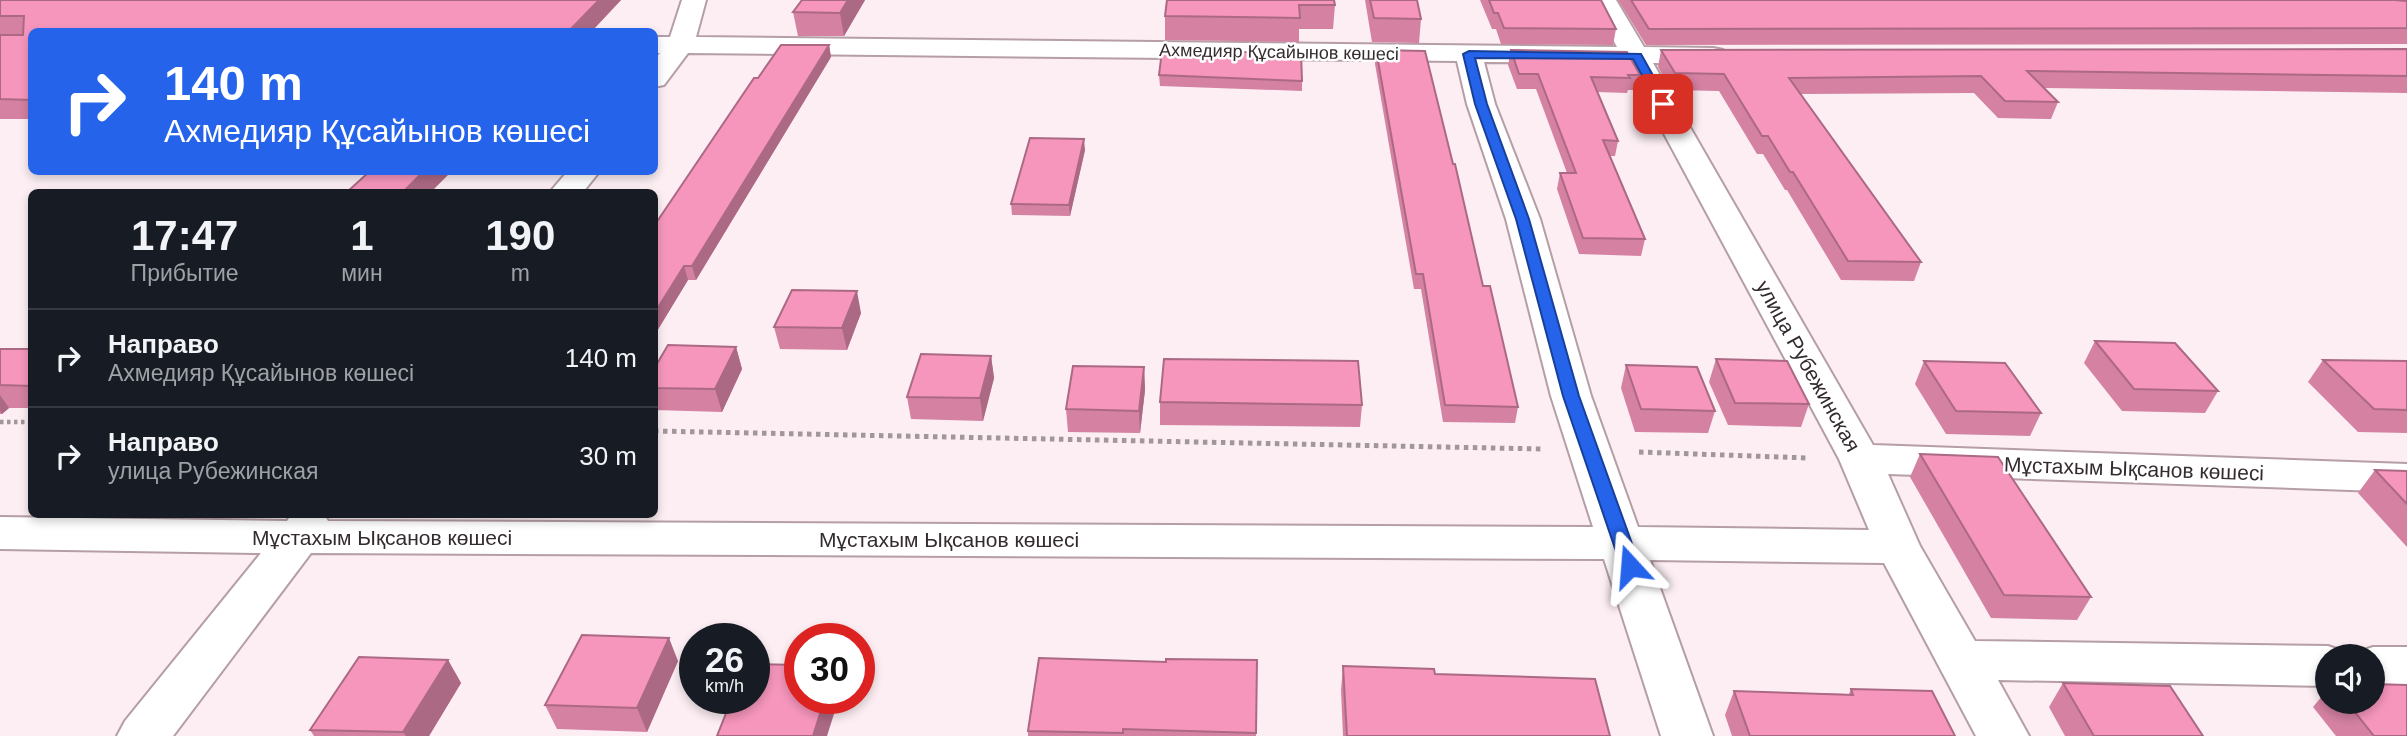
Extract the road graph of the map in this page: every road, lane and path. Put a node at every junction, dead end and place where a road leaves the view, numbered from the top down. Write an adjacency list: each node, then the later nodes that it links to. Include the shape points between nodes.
1 (695, 0): 3 (street)
2 (1604, 0): 5 (street, улица Рубежинская)
3 (668, 45): 4 (street, Ахмедияр Құсайынов көшесі); 7 (street)
4 (1469, 54): 5 (street, Ахмедияр Құсайынов көшесі); 13 (street)
5 (1637, 56): 6 (street, Ахмедияр Құсайынов көшесі); 14 (street, улица Рубежинская)
6 (1733, 56)
7 (658, 69)
8 (580, 175): 9 (street)
9 (569, 189)
10 (0, 422): 11 (path)
11 (28, 422)
12 (658, 431): 13 (path)
13 (1590, 450): 14 (path); 18 (street)
14 (1860, 459): 15 (street, Мұстахым Ықсанов көшесі); 19 (street, улица Рубежинская)
15 (2407, 478)
16 (307, 526): 17 (street, Мұстахым Ықсанов көшесі); 18 (street, Мұстахым Ықсанов көшесі); 24 (street)
17 (0, 533)
18 (1622, 542): 19 (street, Мұстахым Ықсанов көшесі); 25 (street)
19 (1898, 547): 20 (street, улица Рубежинская)
20 (1960, 660): 21 (street); 26 (street, улица Рубежинская)
21 (2315, 666)
22 (2385, 667): 23 (street)
23 (2407, 667)
24 (143, 736)
25 (1686, 736)
26 (2003, 736)

